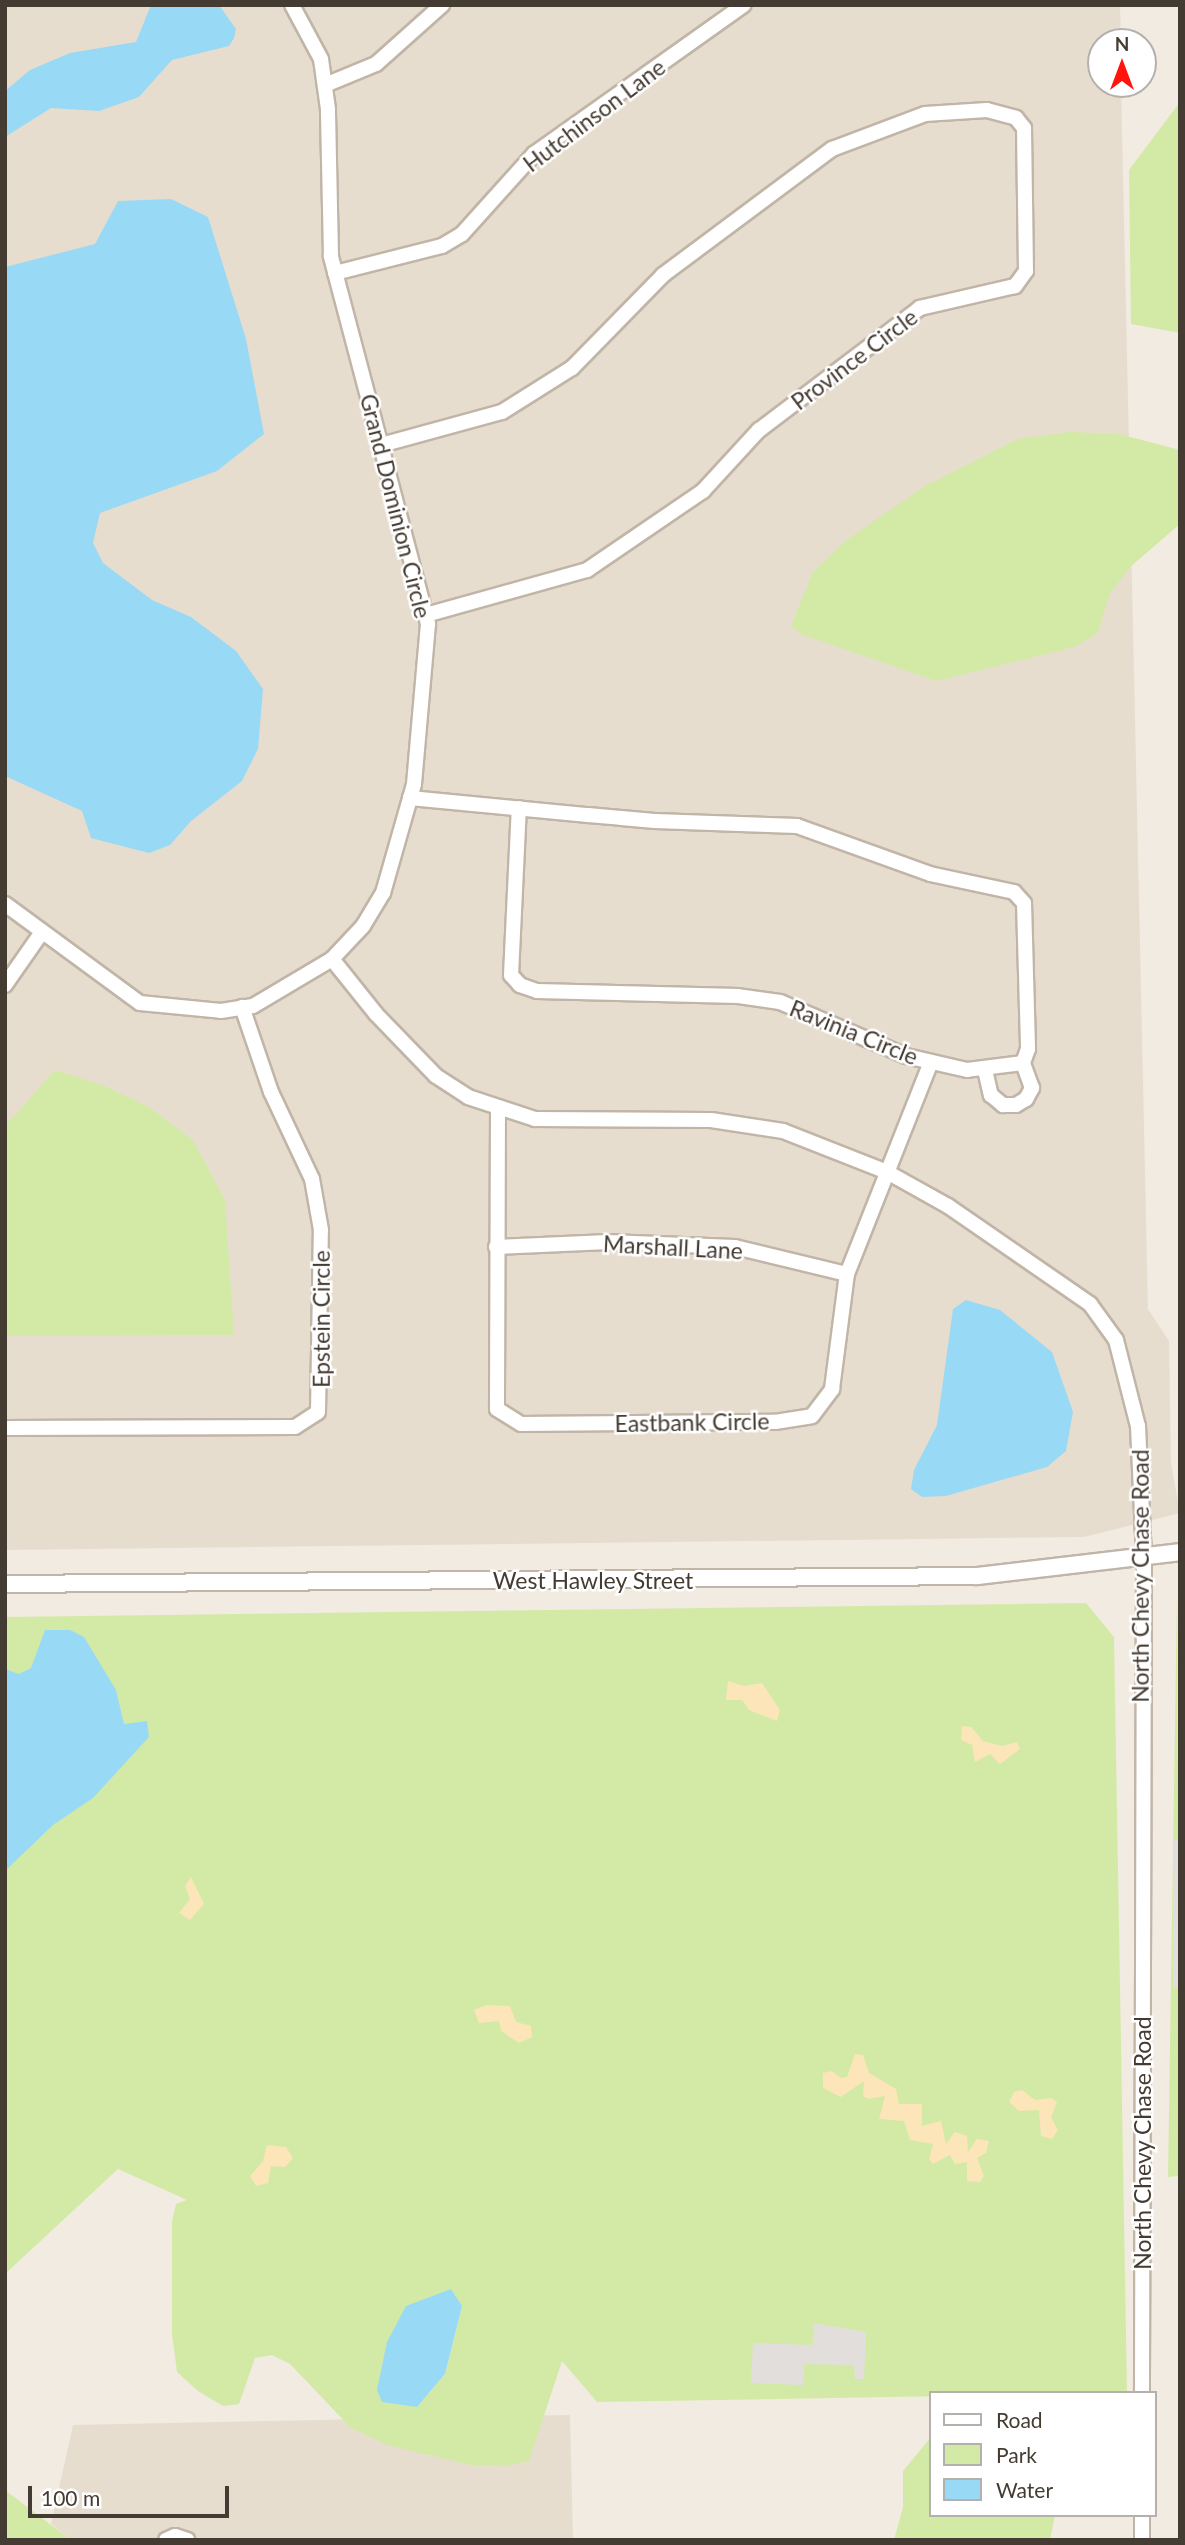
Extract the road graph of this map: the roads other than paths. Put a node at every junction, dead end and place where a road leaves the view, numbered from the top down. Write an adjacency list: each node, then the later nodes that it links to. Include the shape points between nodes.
1 (292, 5): 4 (street, Grand Dominion Circle, via 321,59)
2 (442, 5): 4 (street, via 376,64)
3 (744, 5): 5 (street, Hutchinson Lane, via 534,154 462,234 442,246)
4 (325, 85): 5 (street, Grand Dominion Circle)
5 (335, 274): 6 (street, Grand Dominion Circle)
6 (381, 445): 7 (street, Grand Dominion Circle); 7 (street, Province Circle, via 502,412 572,368 663,275 832,149 925,114 987,110 1016,118 1024,128 1026,271 1015,286 920,308 759,429 703,491 587,570)
7 (426, 615): 8 (street, Grand Dominion Circle)
8 (410, 798): 9 (street); 12 (street, Grand Dominion Circle, via 383,893 363,926)
9 (519, 808): 15 (street, Ravinia Circle, via 511,975 520,985 537,990 738,996 780,1002 906,1056); 16 (street, via 655,821 797,826 930,874 1014,892 1024,903 1028,1049)
10 (5, 904): 11 (street, Grand Dominion Circle)
11 (42, 932): 13 (street); 14 (street, Grand Dominion Circle, via 140,1003 221,1010)
12 (332, 959): 14 (street, Grand Dominion Circle, via 284,991); 18 (street, North Chevy Chase Road, via 376,1014 436,1076)
13 (5, 985)
14 (243, 1007): 22 (street, Epstein Circle, via 271,1092 312,1179 321,1230 318,1412 295,1427)
15 (931, 1062): 17 (street, Ravinia Circle); 19 (street, Eastbank Circle)
16 (1023, 1063): 17 (street, Ravinia Circle); 17 (street, via 1032,1087 1016,1105 1003,1105 991,1095)
17 (985, 1070)
18 (498, 1110): 19 (street, North Chevy Chase Road, via 535,1119 711,1120 771,1129); 20 (street, Eastbank Circle)
19 (887, 1172): 21 (street, Eastbank Circle); 24 (street, North Chevy Chase Road, via 948,1206 1090,1304 1116,1340 1138,1426)
20 (496, 1247): 21 (street, Marshall Lane, via 608,1242 734,1247); 21 (street, Eastbank Circle, via 497,1409 521,1424 775,1422 812,1416 832,1389)
21 (847, 1274)
22 (5, 1428)
23 (1180, 1552): 24 (street, West Hawley Street)
24 (1144, 1558): 25 (street, West Hawley Street, via 977,1576); 26 (street, North Chevy Chase Road)
25 (5, 1584)
26 (1142, 2391)
27 (1142, 2517): 30 (street)
28 (166, 2540): 29 (street, via 175,2536)
29 (187, 2540)
30 (1142, 2540)

